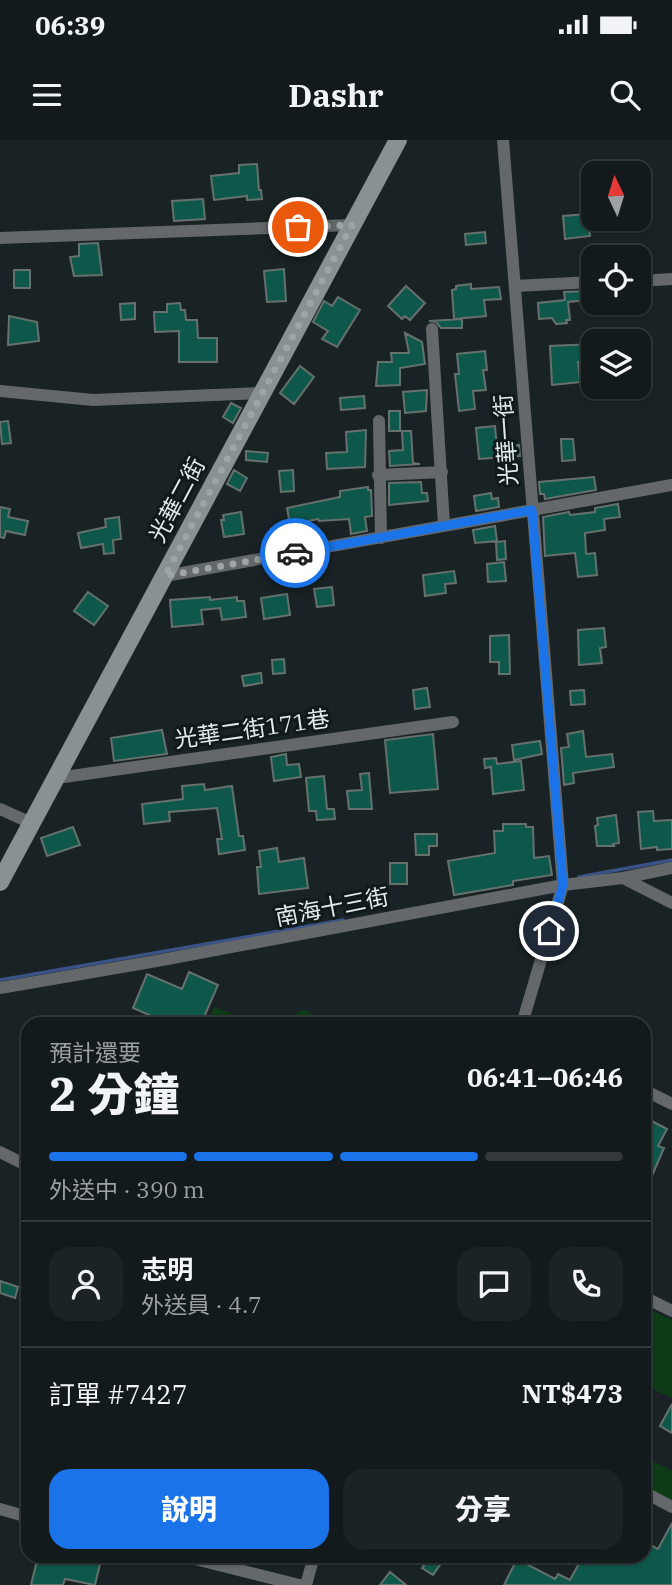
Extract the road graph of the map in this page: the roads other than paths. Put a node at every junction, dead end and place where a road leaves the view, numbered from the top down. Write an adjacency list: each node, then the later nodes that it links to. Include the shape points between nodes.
1 (398, 140): 3 (street, 光華二街)
2 (503, 140): 8 (street, 光華一街)
3 (352, 225): 4 (street); 11 (street, 光華二街)
4 (0, 238)
5 (672, 279): 6 (street)
6 (651, 280)
7 (581, 283): 8 (street)
8 (515, 286): 16 (street, 光華一街)
9 (432, 329): 13 (street)
10 (0, 391): 11 (street, via 93,400)
11 (261, 393): 19 (street, 光華二街)
12 (379, 421): 14 (street)
13 (442, 472): 14 (street); 17 (street)
14 (378, 475): 18 (street)
15 (672, 485): 16 (street)
16 (532, 510): 17 (street); 27 (street, 光華一街)
17 (444, 525): 18 (street)
18 (381, 538): 19 (street)
19 (165, 576): 21 (street, 光華二街)
20 (453, 722): 21 (street, 光華二街171巷)
21 (57, 778): 23 (street, 光華二街)
22 (0, 809): 23 (street)
23 (31, 823): 26 (street, 光華二街)
24 (672, 868): 25 (street, 南海十三街)
25 (623, 878): 27 (street, 南海十三街); 28 (street)
26 (0, 882)
27 (563, 885): 29 (street, 南海十三街); 30 (street, 光華一街)
28 (672, 903)
29 (0, 988)
30 (524, 1017)
31 (651, 1094): 32 (street)
32 (672, 1104)
33 (0, 1152): 34 (street)
34 (21, 1162)
35 (651, 1300): 36 (street)
36 (672, 1311)
37 (651, 1496): 38 (street)
38 (672, 1507)
39 (0, 1510): 40 (street)
40 (21, 1515)
41 (211, 1563): 43 (street)
42 (312, 1563): 44 (street)
43 (299, 1585)
44 (306, 1585)

